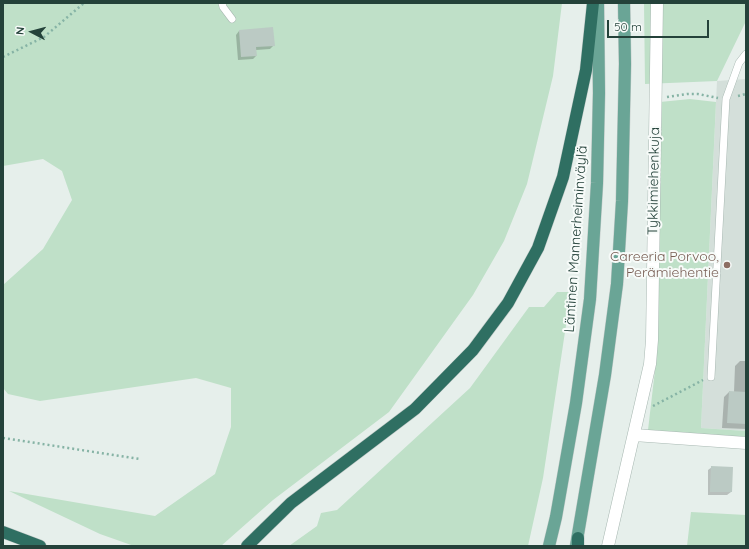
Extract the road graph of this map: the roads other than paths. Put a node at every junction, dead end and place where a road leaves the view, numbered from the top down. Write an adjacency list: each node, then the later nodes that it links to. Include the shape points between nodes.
1 (222, 3): 6 (lane)
2 (593, 3): 14 (highway, via 586,70 563,177 538,248 508,303 473,350 416,409 291,503)
3 (598, 3): 15 (main road, Läntinen Mannerheiminväylä, via 597,175 590,299 576,403)
4 (624, 3): 12 (main road, via 622,201 617,284 605,375)
5 (657, 3): 9 (street, Tykkimiehenkuja, via 652,340 650,364)
6 (232, 19)
7 (746, 54): 8 (lane, via 739,63 726,99)
8 (711, 377)
9 (634, 435): 10 (street); 16 (street, Tykkimiehenkuja)
10 (746, 443)
11 (3, 532): 13 (highway)
12 (577, 543)
13 (40, 546)
14 (247, 546)
15 (549, 546)
16 (608, 546)

